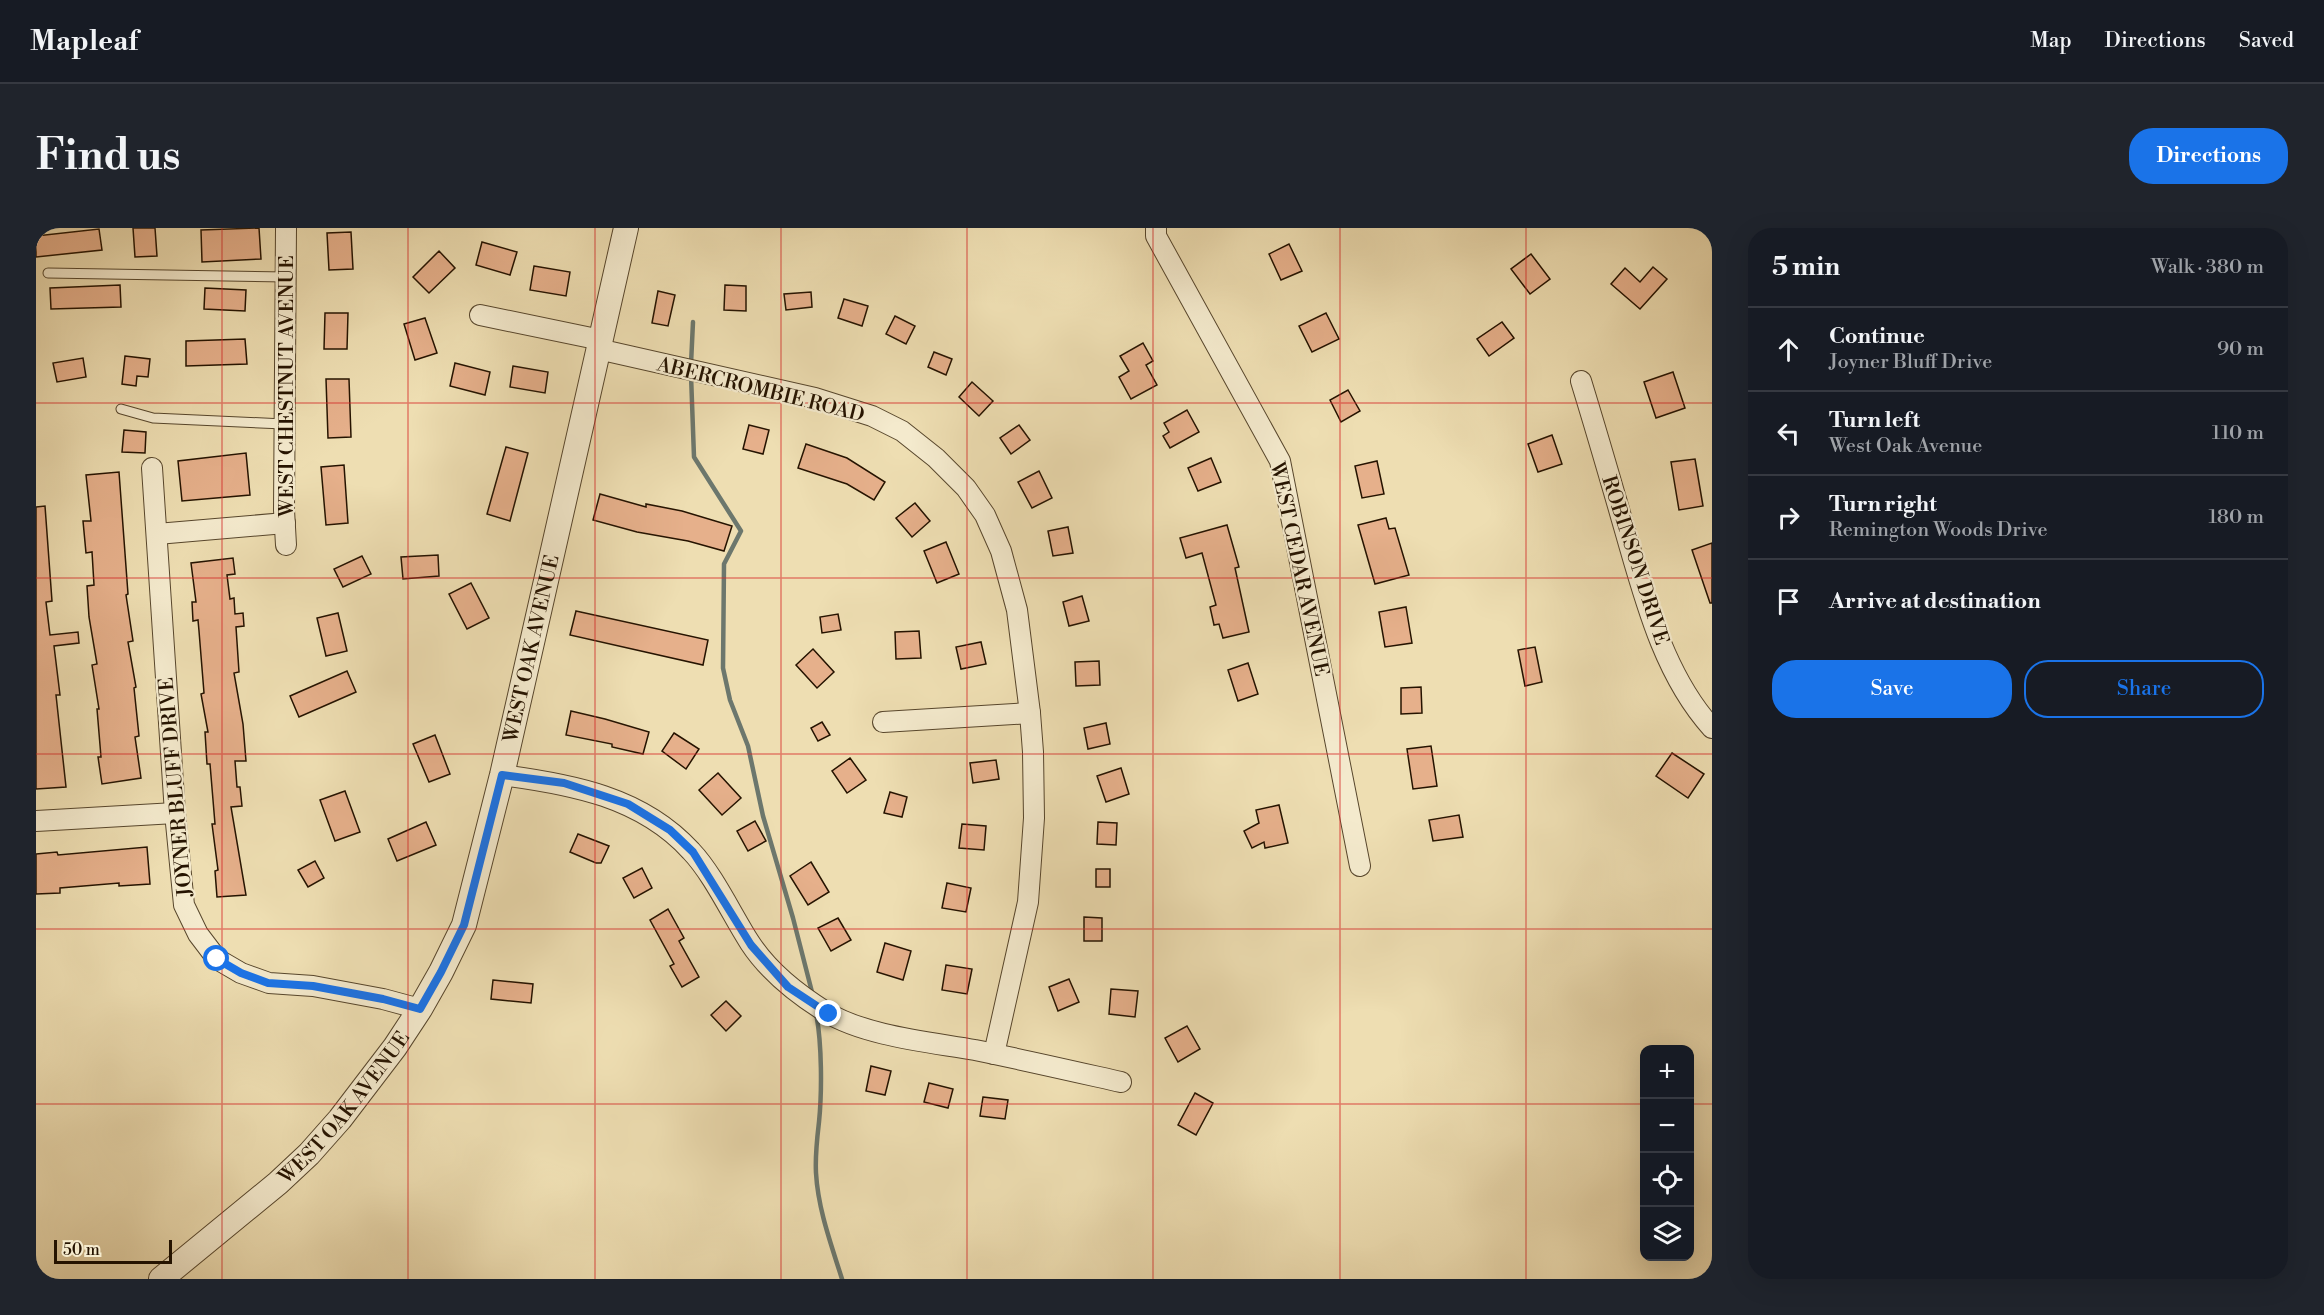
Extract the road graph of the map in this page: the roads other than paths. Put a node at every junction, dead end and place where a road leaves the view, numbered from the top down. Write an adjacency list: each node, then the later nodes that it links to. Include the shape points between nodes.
1 (286, 228): 5 (street, WEST CHESTNUT AVENUE)
2 (626, 228): 7 (street, WEST OAK AVENUE)
3 (1156, 228): 21 (street, WEST CEDAR AVENUE, via 1156,236 1280,461)
4 (48, 273): 5 (lane)
5 (286, 277): 10 (street, WEST CHESTNUT AVENUE)
6 (480, 315): 7 (street, ABERCROMBIE ROAD)
7 (599, 345): 15 (street, ABERCROMBIE ROAD, via 815,398 872,416 902,431 936,458 966,488 985,515 1001,551 1017,610); 18 (street, WEST OAK AVENUE)
8 (1581, 381): 17 (street, ROBINSON DRIVE, via 1668,660 1698,712)
9 (121, 409): 10 (lane, via 153,418)
10 (284, 424): 12 (street, WEST CHESTNUT AVENUE)
11 (152, 468): 13 (street, JOYNER BLUFF DRIVE)
12 (285, 523): 13 (street); 14 (street, WEST CHESTNUT AVENUE)
13 (157, 534): 19 (street, JOYNER BLUFF DRIVE)
14 (286, 545)
15 (1030, 713): 16 (street); 23 (street, ABERCROMBIE ROAD, via 1034,818 1028,903)
16 (883, 722)
17 (1712, 728)
18 (502, 775): 22 (street, WEST OAK AVENUE, via 464,925); 23 (street, via 564,783 628,804 670,830 693,852 751,945 788,987 829,1014 871,1030)
19 (175, 813): 20 (street); 22 (street, JOYNER BLUFF DRIVE, via 184,905 198,934 217,959 268,983 313,986)
20 (36, 821)
21 (1360, 866)
22 (420, 1009): 25 (street, WEST OAK AVENUE, via 340,1119 309,1154 249,1209)
23 (994, 1054): 24 (street)
24 (1121, 1082)
25 (161, 1279)

